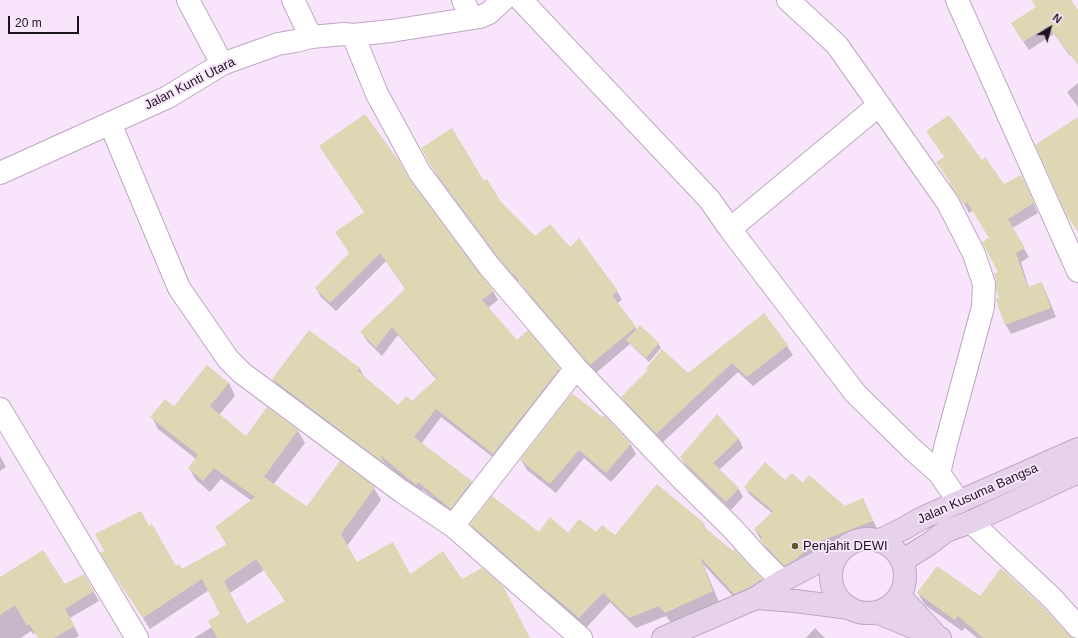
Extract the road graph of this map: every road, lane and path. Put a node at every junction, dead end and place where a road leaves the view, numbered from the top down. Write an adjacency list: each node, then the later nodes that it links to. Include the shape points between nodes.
1 (188, 0): 10 (street)
2 (293, 0): 9 (street)
3 (503, 0): 7 (street, Jalan Kunti Utara, via 489,13 480,17)
4 (520, 0): 14 (street, via 709,199)
5 (788, 0): 11 (street, via 837,45)
6 (957, 0): 15 (street)
7 (467, 9): 8 (street, Jalan Kunti Utara, via 427,26)
8 (353, 35): 9 (street, Jalan Kunti Utara); 16 (street, via 376,94 420,173 490,266)
9 (311, 37): 10 (street, Jalan Kunti Utara, via 278,44)
10 (222, 64): 12 (street, Jalan Kunti Utara, via 168,97)
11 (879, 105): 14 (street); 20 (street, via 948,203 974,254 984,284 983,307)
12 (110, 123): 13 (street, Jalan Kunti Utara); 23 (street, via 179,288 228,359 242,373 401,491)
13 (0, 173)
14 (730, 229): 20 (street, via 854,393)
15 (1078, 271)
16 (576, 368): 23 (street); 27 (street)
17 (0, 409): 33 (street)
18 (1073, 451): 19 (street); 21 (street, Jalan Kusuma Bangsa)
19 (1078, 472): 22 (street, Jalan Kusuma Bangsa)
20 (939, 473): 21 (street)
21 (960, 502): 24 (street, Jalan Kusuma Bangsa)
22 (971, 522): 26 (street, Jalan Kusuma Bangsa, via 946,531); 32 (street, via 1052,598)
23 (453, 526): 34 (street)
24 (878, 540): 25 (street, via 854,542); 26 (street, via 896,552)
25 (836, 558): 27 (street, via 816,563); 30 (street, via 832,569 835,592)
26 (902, 561): 28 (street, via 905,572)
27 (782, 581): 29 (street)
28 (900, 596): 31 (street, via 893,604); 36 (street)
29 (756, 598): 30 (street); 35 (street)
30 (850, 608): 31 (street, via 861,613)
31 (876, 612): 36 (street)
32 (1078, 627)
33 (137, 638)
34 (581, 638)
35 (662, 638)
36 (940, 638)

